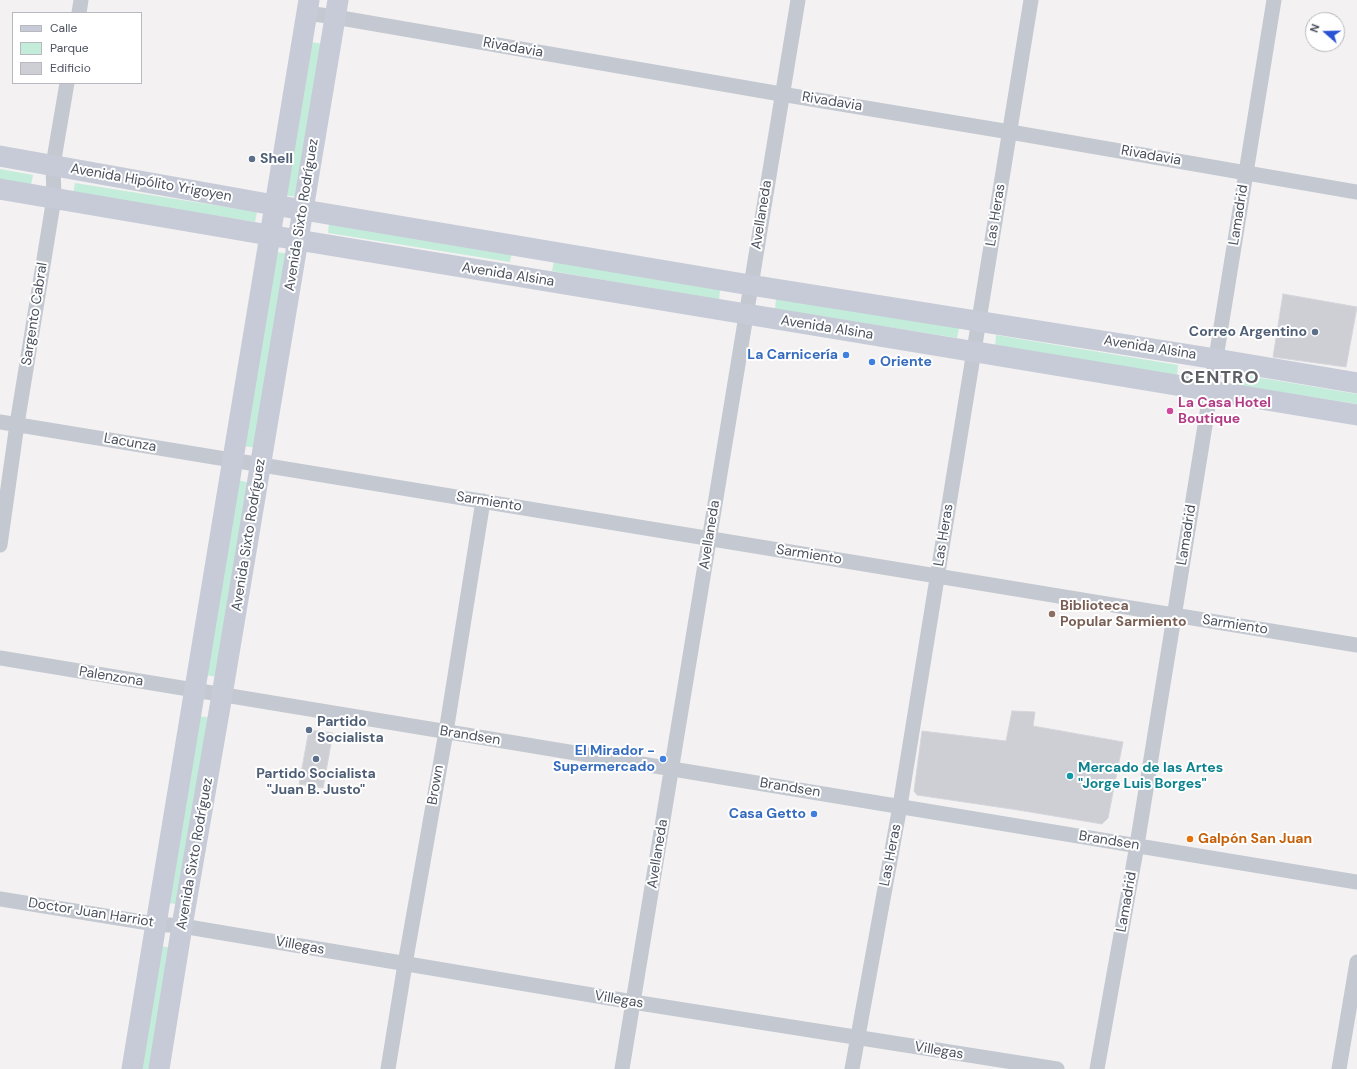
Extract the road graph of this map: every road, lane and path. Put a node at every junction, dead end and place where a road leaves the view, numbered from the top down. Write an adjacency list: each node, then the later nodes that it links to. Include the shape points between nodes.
1 (81, 0): 7 (street)
2 (798, 0): 9 (street, Avellaneda)
3 (1031, 0): 10 (street, Las Heras)
4 (1274, 0): 13 (street, Lamadrid)
5 (308, 7): 6 (street, Rivadavia); 17 (main road, Avenida Sixto Rodríguez)
6 (336, 9): 9 (street, Rivadavia); 18 (main road, Avenida Sixto Rodríguez)
7 (79, 12)
8 (67, 84): 12 (street, Sargento Cabral)
9 (781, 94): 10 (street, Rivadavia); 23 (street, Avellaneda)
10 (1010, 132): 13 (street, Rivadavia); 25 (street, Las Heras)
11 (0, 156): 12 (main road, Avenida Hipólito Yrigoyen)
12 (53, 165): 16 (street, Sargento Cabral); 17 (main road, Avenida Hipólito Yrigoyen)
13 (1246, 173): 15 (street, Rivadavia); 27 (street, Lamadrid)
14 (0, 189): 16 (main road)
15 (1357, 192)
16 (54, 198): 19 (main road); 32 (street, Sargento Cabral)
17 (274, 205): 18 (main road, Avenida Hipólito Yrigoyen); 19 (main road, Avenida Sixto Rodríguez)
18 (303, 210): 20 (main road, Avenida Sixto Rodríguez); 21 (main road, Avenida Alsina)
19 (270, 236): 20 (main road); 33 (main road, Avenida Sixto Rodríguez)
20 (298, 240): 22 (main road, Avenida Alsina); 34 (main road, Avenida Sixto Rodríguez)
21 (535, 249): 22 (main road); 23 (main road, Avenida Alsina)
22 (530, 279): 24 (main road, Avenida Alsina)
23 (750, 285): 24 (street, Avellaneda); 25 (main road, Avenida Alsina)
24 (746, 314): 26 (main road, Avenida Alsina); 36 (street, Avellaneda)
25 (978, 322): 26 (street, Las Heras); 27 (main road, Avenida Alsina)
26 (974, 352): 29 (main road, Avenida Alsina); 38 (street, Las Heras)
27 (1216, 359): 28 (main road, Avenida Alsina); 29 (street, Lamadrid)
28 (1357, 383)
29 (1211, 391): 30 (main road, Avenida Alsina); 39 (street, Lamadrid)
30 (1357, 415)
31 (0, 422): 32 (street, Lacunza)
32 (17, 424): 33 (street, Lacunza); 37 (street, Sargento Cabral)
33 (233, 461): 34 (street, Lacunza); 42 (main road, Avenida Sixto Rodríguez)
34 (261, 465): 35 (street, Sarmiento); 43 (main road, Avenida Sixto Rodríguez)
35 (483, 501): 36 (street, Sarmiento); 44 (street, Brown)
36 (709, 538): 38 (street, Sarmiento); 45 (street, Avellaneda)
37 (0, 545)
38 (938, 576): 39 (street, Sarmiento); 46 (street, Las Heras)
39 (1174, 615): 40 (street, Sarmiento); 47 (street, Lamadrid)
40 (1357, 645)
41 (0, 658): 42 (street, Palenzona)
42 (195, 690): 43 (street, Palenzona); 50 (main road, Avenida Sixto Rodríguez)
43 (222, 695): 44 (street, Brandsen); 51 (main road, Avenida Sixto Rodríguez)
44 (446, 732): 45 (street, Brandsen); 53 (street, Brown)
45 (672, 768): 46 (street, Brandsen); 54 (street, Avellaneda)
46 (900, 806): 47 (street, Brandsen); 55 (street, Las Heras)
47 (1137, 845): 48 (street, Brandsen); 62 (street, Lamadrid)
48 (1357, 882)
49 (0, 899): 50 (street, Doctor Juan Harriot)
50 (155, 924): 51 (street, Doctor Juan Harriot); 56 (main road, Avenida Sixto Rodríguez)
51 (182, 926): 53 (street, Villegas); 57 (main road, Avenida Sixto Rodríguez)
52 (1357, 962): 63 (street)
53 (404, 964): 54 (street, Villegas); 58 (street, Brown)
54 (633, 1002): 55 (street, Villegas); 59 (street, Avellaneda)
55 (857, 1038): 60 (street, Las Heras); 61 (street, Villegas)
56 (132, 1069)
57 (159, 1069)
58 (388, 1069)
59 (622, 1069)
60 (852, 1069)
61 (1057, 1069)
62 (1097, 1069)
63 (1338, 1069)

